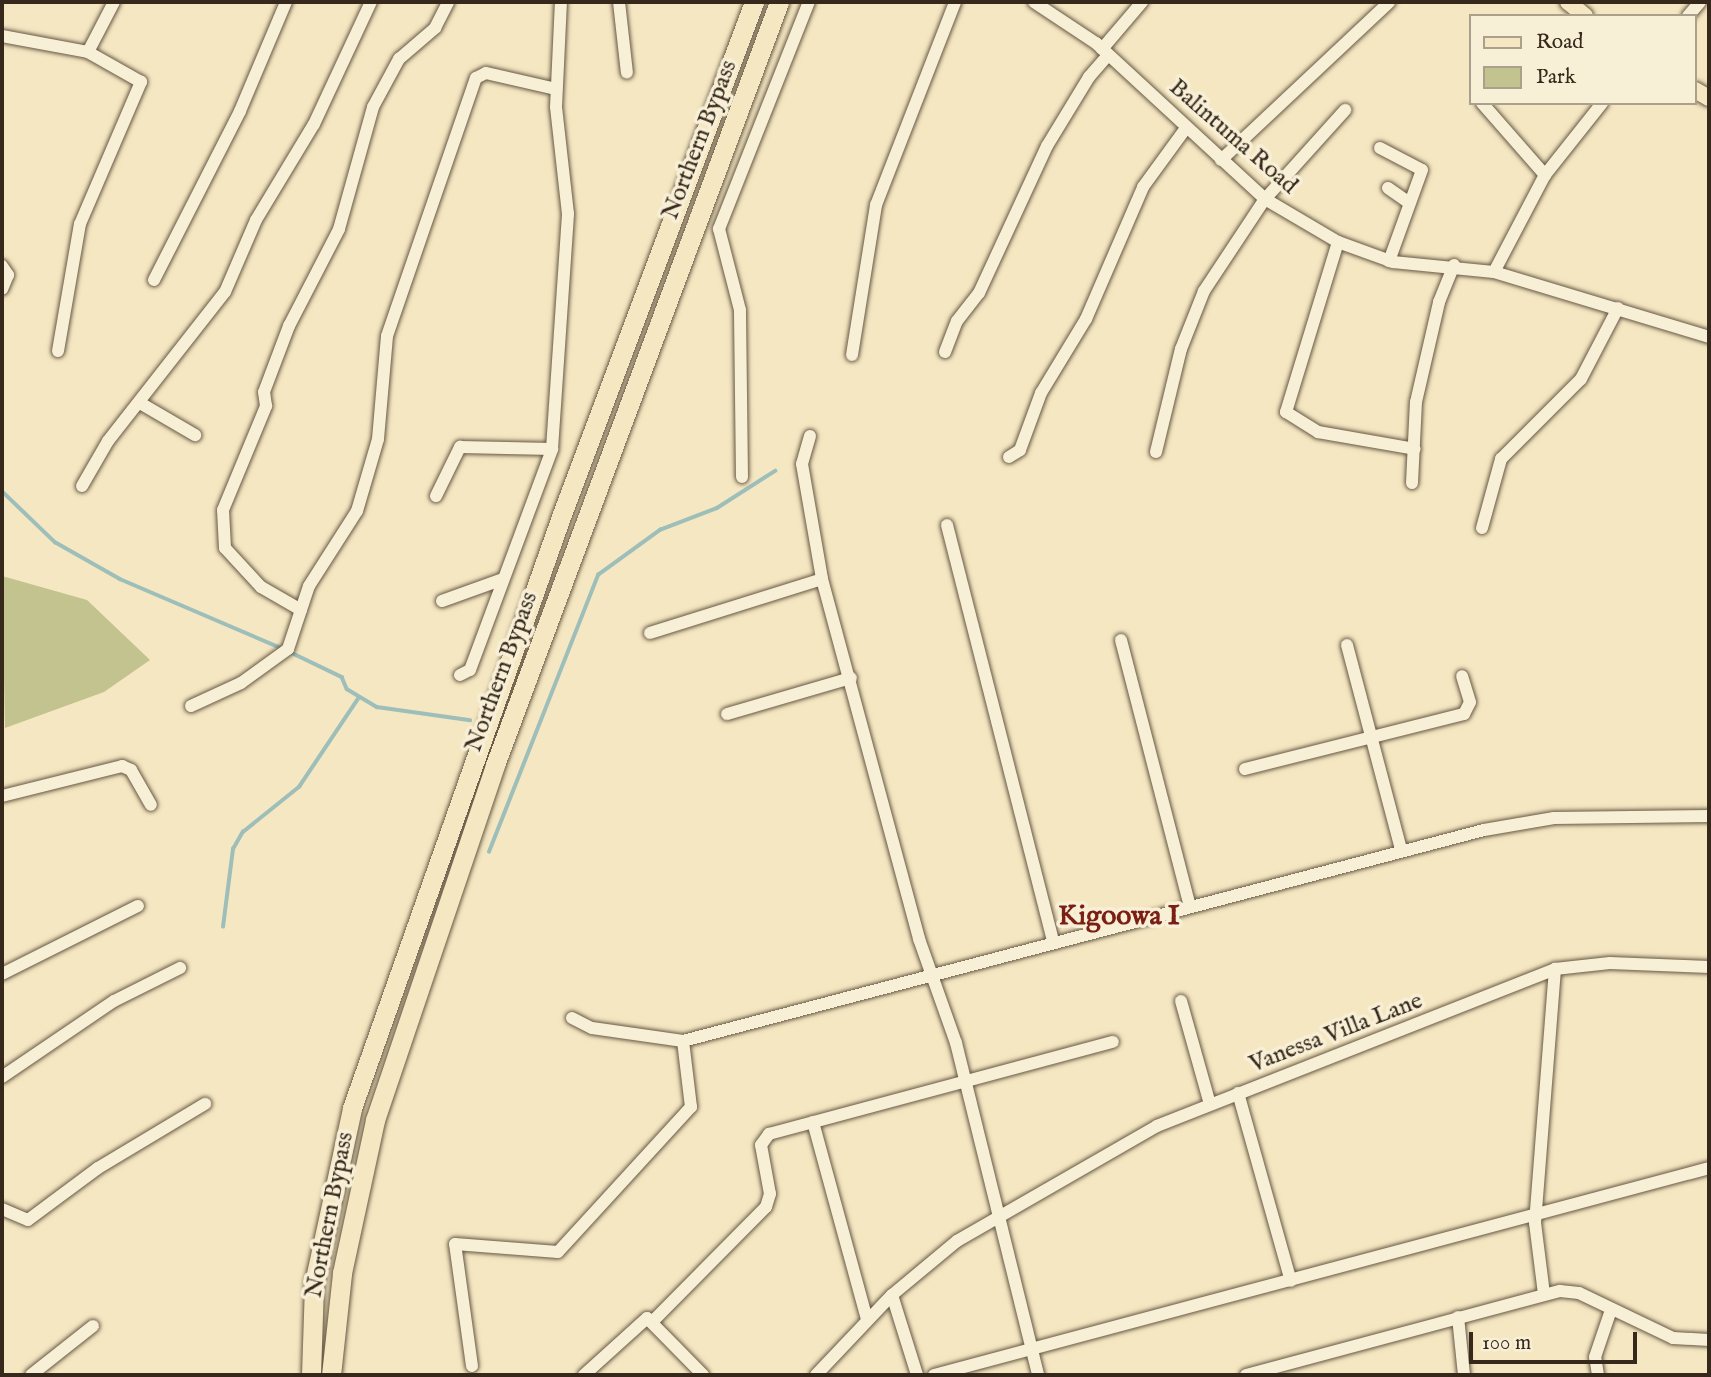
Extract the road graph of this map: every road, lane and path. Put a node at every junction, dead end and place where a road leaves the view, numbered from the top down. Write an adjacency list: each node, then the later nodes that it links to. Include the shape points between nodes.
1 (114, 2): 17 (street)
2 (286, 2): 36 (street, via 240,111)
3 (371, 2): 43 (street, via 314,124 256,220 225,292)
4 (448, 2): 59 (street, via 435,28 398,60 373,107 339,229 289,326 264,392 266,406 223,510 225,548 270,594)
5 (561, 2): 20 (street)
6 (619, 2): 19 (street)
7 (754, 2): 108 (highway, Northern Bypass, via 562,514 356,1095 314,1283)
8 (779, 2): 109 (highway, Northern Bypass, via 499,751 374,1120 342,1273)
9 (809, 2): 50 (street, via 719,229 740,310)
10 (955, 2): 42 (street, via 876,205)
11 (1034, 2): 18 (street, Balintuma Road, via 1067,19)
12 (1142, 2): 18 (street)
13 (1389, 2): 26 (street)
14 (1568, 2): 15 (main road)
15 (1583, 14)
16 (2, 36): 17 (street)
17 (88, 52): 40 (street, via 141,82 80,224)
18 (1105, 52): 24 (street, Balintuma Road); 41 (street, via 1047,146 979,293 957,321)
19 (626, 73)
20 (556, 89): 46 (street, via 568,214); 59 (street, via 486,73 476,78 387,336 372,470 357,511 322,562)
21 (1484, 105): 27 (street)
22 (1600, 105): 27 (street)
23 (1345, 110): 29 (street)
24 (1186, 128): 26 (street, Balintuma Road); 49 (street, via 1143,187 1086,319 1041,393 1020,450)
25 (1380, 148): 30 (street, via 1422,170)
26 (1221, 160): 29 (street, Balintuma Road)
27 (1545, 175): 35 (street)
28 (1388, 188): 30 (street)
29 (1265, 199): 31 (street, Balintuma Road); 48 (street, via 1203,291 1181,349)
30 (1408, 202): 32 (street)
31 (1338, 242): 32 (street, Balintuma Road); 47 (street, via 1286,412 1318,432)
32 (1389, 261): 33 (street, Balintuma Road)
33 (1454, 265): 35 (street, Balintuma Road); 47 (street, via 1439,302 1416,402)
34 (2, 266): 37 (street, via 8,275)
35 (1494, 272): 38 (street, Balintuma Road)
36 (154, 280)
37 (2, 289)
38 (1618, 308): 39 (street, Balintuma Road); 55 (street, via 1581,379 1501,459)
39 (1709, 337)
40 (58, 351)
41 (945, 352)
42 (852, 355)
43 (140, 403): 44 (street); 52 (street)
44 (195, 435)
45 (810, 436): 57 (street, via 802,464)
46 (552, 449): 53 (street, via 460,447); 56 (street)
47 (1415, 449): 51 (street)
48 (1156, 452)
49 (1009, 457)
50 (742, 477)
51 (1412, 483)
52 (82, 486)
53 (436, 496)
54 (947, 525): 76 (street)
55 (1482, 528)
56 (503, 579): 58 (street); 63 (street, via 470,670)
57 (822, 579): 60 (street); 65 (street)
58 (442, 601)
59 (301, 610): 66 (street, via 288,649 241,683)
60 (650, 633)
61 (1121, 640): 75 (street)
62 (1348, 645): 68 (street)
63 (460, 675)
64 (1462, 676): 68 (street, via 1470,702 1464,713)
65 (851, 678): 67 (street); 81 (street, via 908,900)
66 (191, 706)
67 (727, 714)
68 (1369, 737): 69 (street); 73 (street)
69 (1245, 769)
70 (2, 796): 71 (street, via 122,766 131,770)
71 (151, 805)
72 (1709, 816): 73 (street, via 1553,818)
73 (1401, 850): 75 (street)
74 (138, 906): 80 (street)
75 (1190, 906): 76 (street)
76 (1053, 941): 81 (street)
77 (1709, 967): 79 (street, Vanessa Villa Lane, via 1610,963)
78 (180, 968): 86 (street, via 114,1001)
79 (1555, 970): 88 (street, Vanessa Villa Lane, via 1384,1041); 94 (street)
80 (2, 974)
81 (935, 974): 84 (street); 87 (street)
82 (1181, 1001): 90 (street)
83 (572, 1018): 84 (street, via 592,1028)
84 (683, 1041): 106 (street, via 691,1107 558,1252 455,1244)
85 (1112, 1042): 87 (street)
86 (2, 1077)
87 (965, 1083): 91 (street); 95 (street)
88 (1238, 1093): 90 (street, Vanessa Villa Lane); 96 (street)
89 (205, 1104): 93 (street, via 97,1168 28,1220)
90 (1210, 1104): 95 (street, Vanessa Villa Lane, via 1157,1126)
91 (813, 1122): 101 (street); 102 (street, via 765,1136 761,1144 769,1201)
92 (1709, 1168): 94 (street)
93 (2, 1209)
94 (1536, 1212): 96 (street); 97 (street)
95 (999, 1217): 98 (street, Vanessa Villa Lane, via 957,1241); 105 (street)
96 (1291, 1281): 105 (street)
97 (1544, 1294): 99 (street, via 1579,1293); 100 (street)
98 (892, 1295): 101 (street, Vanessa Villa Lane); 113 (street)
99 (1611, 1310): 104 (street, via 1673,1338); 118 (street, via 1595,1357)
100 (1458, 1317): 116 (street); 117 (street)
101 (867, 1320): 112 (street, Vanessa Villa Lane)
102 (654, 1321): 110 (street, via 644,1319); 111 (street)
103 (93, 1326): 107 (street)
104 (1709, 1340)
105 (1031, 1350): 114 (street); 115 (street)
106 (472, 1366)
107 (31, 1375)
108 (311, 1375)
109 (331, 1375)
110 (584, 1375)
111 (703, 1375)
112 (816, 1375)
113 (917, 1375)
114 (934, 1375)
115 (1038, 1375)
116 (1246, 1375)
117 (1464, 1375)
118 (1598, 1375)

